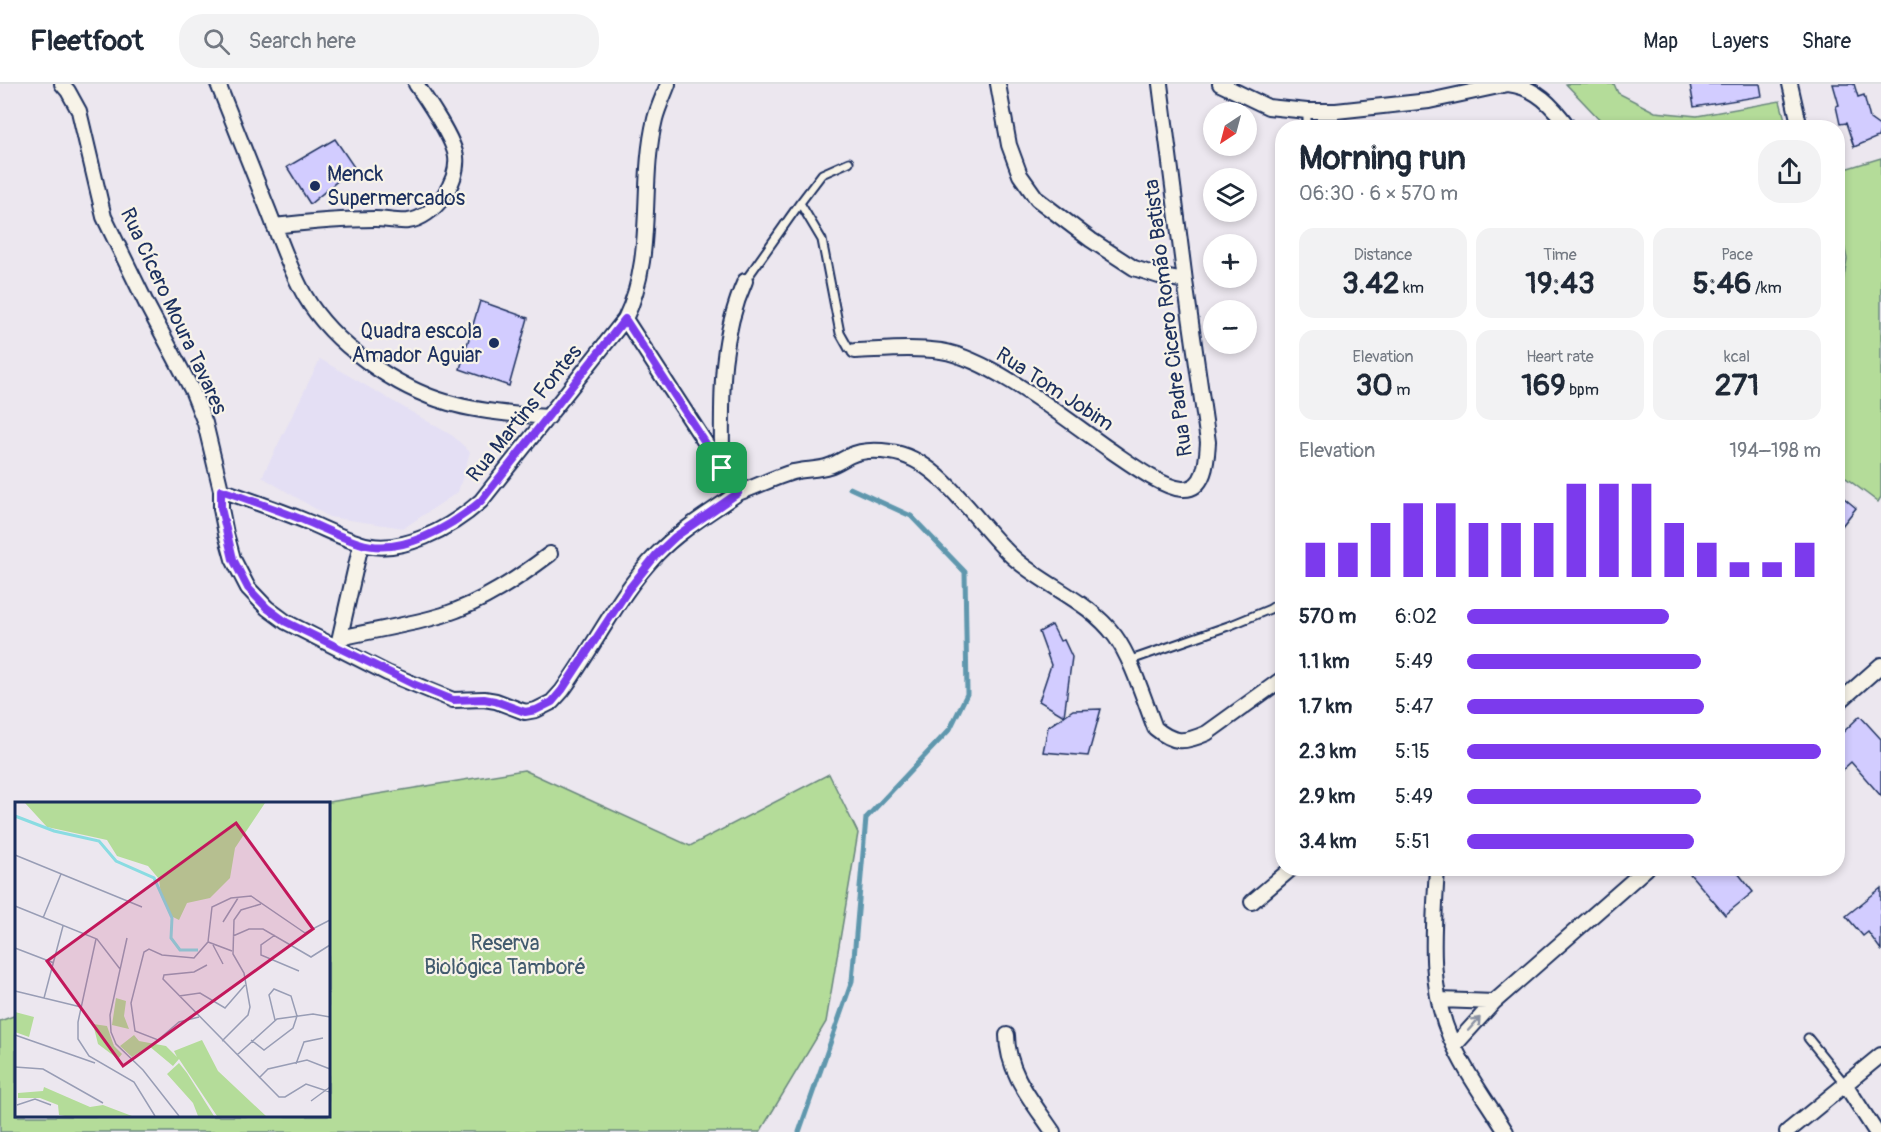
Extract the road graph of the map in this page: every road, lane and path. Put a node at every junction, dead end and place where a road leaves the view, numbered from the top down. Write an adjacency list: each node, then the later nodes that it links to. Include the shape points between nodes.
1 (62, 84): 23 (street, Rua Cícero Moura Tavares, via 79,111 104,217 205,423)
2 (218, 84): 15 (street)
3 (417, 84): 15 (street, via 456,156 446,196 432,210 409,221 375,219)
4 (668, 84): 18 (street, Rua Martins Fontes, via 652,138 643,267)
5 (998, 84): 17 (street, via 1009,145 1020,175 1037,199 1134,268)
6 (1160, 84): 17 (street, Rua Padre Cicero Romão Batista)
7 (1220, 84): 9 (street, via 1268,107)
8 (1790, 84): 12 (street)
9 (1307, 111): 10 (lane); 11 (street, via 1429,102 1508,84 1532,90)
10 (1307, 120)
11 (1561, 120)
12 (1798, 120)
13 (849, 162): 14 (lane, via 822,174)
14 (800, 202): 16 (lane); 19 (lane, Rua Tom Jobim, via 822,240 840,333 849,349)
15 (274, 226): 20 (street, via 305,296 324,322 375,368 449,403)
16 (745, 281): 21 (street, via 734,305 722,372)
17 (1185, 281): 22 (street, Rua Padre Cicero Romão Batista, via 1208,442)
18 (625, 319): 20 (street, Rua Martins Fontes); 21 (street)
19 (855, 351): 22 (street, Rua Tom Jobim, via 944,351 978,363 1127,462 1164,482 1182,489 1192,487)
20 (549, 417): 25 (street, Rua Martins Fontes, via 466,514 439,531 408,543)
21 (722, 468): 24 (street)
22 (1202, 475)
23 (221, 490): 25 (street, Rua Martins Fontes); 28 (street, Rua Cícero Moura Tavares, via 226,534 248,588 286,622)
24 (738, 493): 28 (street, Rua Cícero Moura Tavares, via 656,555 562,690 552,702 536,710 525,712 484,699 453,700 395,676); 29 (street, Rua Cícero Moura Tavares, via 791,473 830,466 852,454 892,452 911,458 952,489 1017,561 1103,622)
25 (361, 544): 28 (street)
26 (550, 554): 28 (street, via 483,598 443,614)
27 (1275, 606): 29 (lane)
28 (339, 642)
29 (1128, 661): 31 (street, Rua Cícero Moura Tavares, via 1155,728 1179,741 1207,733)
30 (1880, 669): 32 (street)
31 (1275, 684)
32 (1845, 697)
33 (1283, 876): 36 (street)
34 (1437, 876): 37 (street, via 1433,956)
35 (1638, 876): 38 (street)
36 (1252, 902)
37 (1440, 1000): 38 (street); 41 (street)
38 (1494, 1002): 41 (street, one-way to 38)
39 (1007, 1035): 44 (street, via 1013,1071)
40 (1808, 1038): 43 (lane)
41 (1455, 1046): 45 (street)
42 (1881, 1055): 43 (street)
43 (1845, 1084): 46 (street); 47 (street)
44 (1053, 1132)
45 (1506, 1132)
46 (1787, 1132)
47 (1876, 1132)

